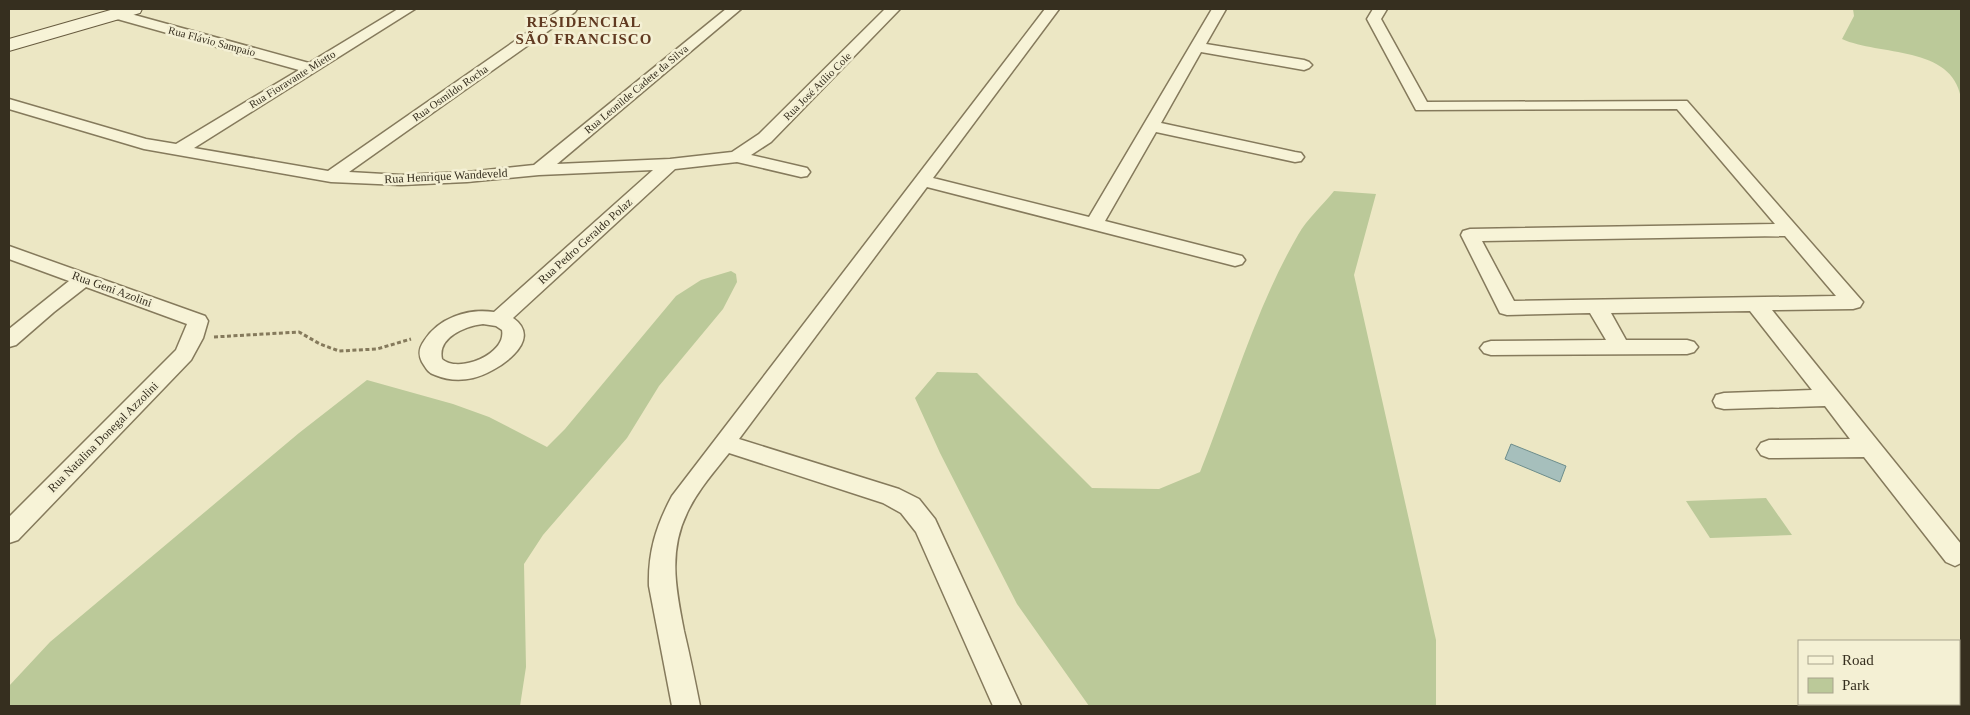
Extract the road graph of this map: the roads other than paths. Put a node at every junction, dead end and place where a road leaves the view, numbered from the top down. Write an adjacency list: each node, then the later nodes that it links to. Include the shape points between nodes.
1 (94, 9): 10 (main road)
2 (408, 9): 14 (street, Rua Fioravante Mietto)
3 (570, 9): 23 (street, Rua Osmildo Rocha)
4 (734, 9): 21 (street, Rua Leonilde Cadete da Silva)
5 (893, 9): 18 (street, Rua José Atílio Cole, via 765,138)
6 (1052, 9): 24 (street)
7 (1219, 9): 12 (street)
8 (1380, 9): 26 (street, via 1374,19 1422,107 1681,104)
9 (124, 11): 11 (main road); 14 (street, Rua Flávio Sampaio)
10 (9, 33)
11 (9, 45)
12 (1197, 46): 13 (street); 16 (street)
13 (1304, 65)
14 (310, 68): 17 (street, Rua Fioravante Mietto)
15 (9, 104): 17 (street, Rua Henrique Wandeveld, via 144,144)
16 (1151, 126): 19 (street); 25 (street)
17 (177, 150): 23 (street, Rua Henrique Wandeveld)
18 (737, 157): 20 (street, Rua Henrique Wandeveld); 22 (street, Rua Henrique Wandeveld)
19 (1295, 157)
20 (670, 164): 21 (street, Rua Henrique Wandeveld); 32 (street, Rua Pedro Geraldo Polaz)
21 (539, 170): 23 (street, Rua Henrique Wandeveld, via 401,180)
22 (800, 172)
23 (331, 177)
24 (923, 181): 25 (street); 40 (street)
25 (1094, 224): 28 (street)
26 (1790, 230): 30 (street, via 1853,302); 31 (street, via 1470,235 1507,308)
27 (9, 252): 29 (street, Rua Geni Azolini)
28 (1235, 260)
29 (84, 279): 33 (street, Rua Geni Azolini, via 198,321); 34 (street)
30 (1756, 304): 31 (street); 38 (street)
31 (1597, 307): 35 (street)
32 (499, 319): 32 (street, via 513,331 511,346 496,361 473,371 449,372 434,364 430,350 440,334 471,318)
33 (193, 338): 43 (street, Rua Natalina Donegal Azzolini, via 184,355)
34 (9, 340)
35 (1620, 347): 36 (street); 37 (street)
36 (1687, 347)
37 (1491, 348)
38 (1831, 398): 39 (street); 41 (street)
39 (1724, 401)
40 (724, 443): 45 (street, via 676,509 662,549 662,586); 46 (street, via 891,496 910,506 926,526)
41 (1870, 448): 42 (street); 44 (street)
42 (1769, 450)
43 (9, 533)
44 (1955, 555)
45 (686, 706)
46 (1007, 706)

